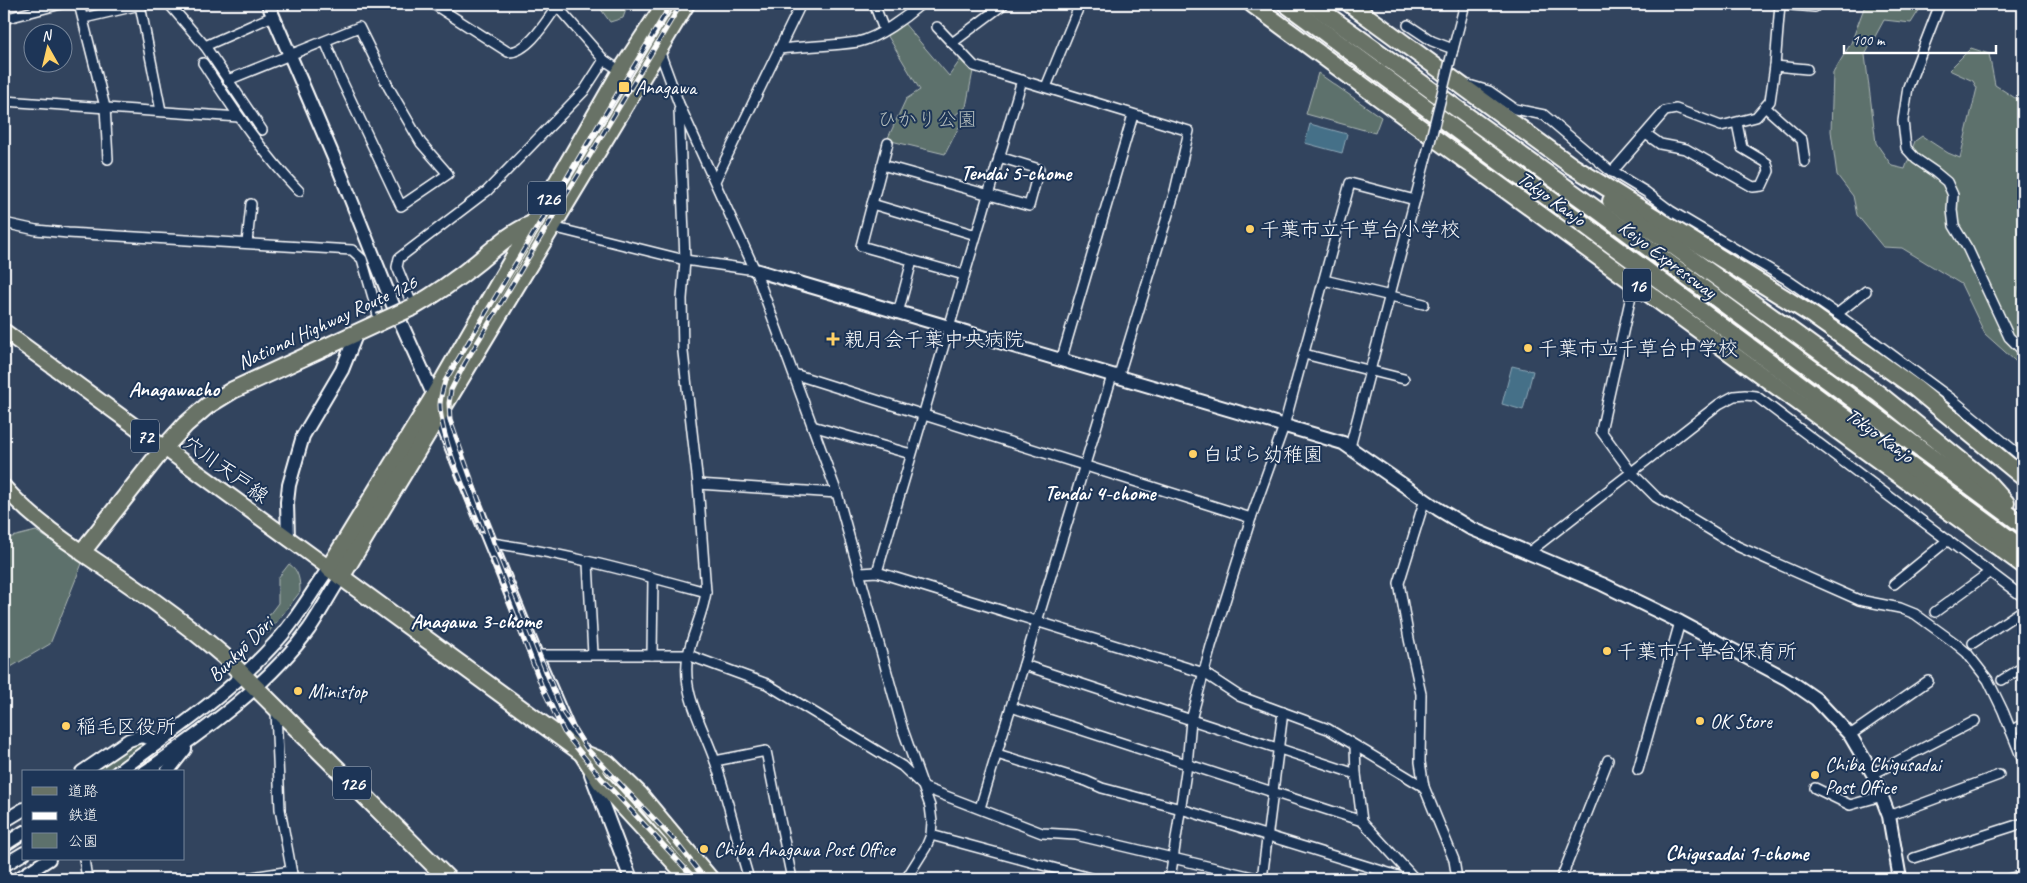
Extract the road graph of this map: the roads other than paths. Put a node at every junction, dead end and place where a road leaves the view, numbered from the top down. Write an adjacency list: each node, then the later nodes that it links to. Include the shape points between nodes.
1 (61, 4): 24 (street)
2 (79, 4): 23 (street)
3 (168, 4): 30 (street)
4 (268, 4): 22 (street)
5 (433, 4): 20 (street, via 508,52 516,52 536,35)
6 (665, 4): 39 (highway, 126)
7 (686, 4): 32 (highway, 126)
8 (801, 4): 31 (street)
9 (879, 4): 27 (street, via 876,9)
10 (921, 4): 27 (street)
11 (1004, 4): 29 (street)
12 (1080, 4): 43 (street)
13 (1252, 4): 120 (highway, Tokyo Kanjo / 16)
14 (1286, 4): 116 (highway, Keiyo Expressway)
15 (1312, 4): 112 (highway, Keiyo Expressway)
16 (1350, 4): 42 (highway, Tokyo Kanjo)
17 (1465, 4): 33 (street)
18 (1780, 4): 21 (street); 37 (street)
19 (1940, 4): 88 (street, via 1908,87 1903,121 1906,148 1947,182 1953,195 1954,226 2009,337)
20 (556, 5): 35 (street)
21 (1815, 7)
22 (273, 16): 30 (street); 34 (street)
23 (84, 18): 46 (street); 48 (street, via 140,5)
24 (4, 19)
25 (1408, 25): 33 (street)
26 (937, 27): 29 (street)
27 (884, 30): 31 (street, via 860,42)
28 (324, 41): 28 (street, via 359,27 421,143 448,174 401,206); 34 (street)
29 (952, 43): 41 (street, via 974,66)
30 (205, 46): 40 (street)
31 (780, 49): 61 (street)
32 (659, 50): 45 (street); 69 (highway, 126)
33 (1452, 51): 64 (street, bridge)
34 (291, 55): 40 (street); 95 (street)
35 (604, 60): 39 (street); 81 (street, via 584,91 487,191 399,258 397,267)
36 (203, 64): 51 (street)
37 (1775, 66): 38 (street); 47 (street, via 1770,101)
38 (1807, 69)
39 (621, 71): 68 (highway, 126)
40 (228, 80): 53 (street)
41 (1022, 80): 43 (street); 56 (street)
42 (1460, 82): 49 (highway, Tokyo Kanjo); 60 (street, via 1489,91 1515,109 1544,115)
43 (1046, 87): 50 (street)
44 (4, 101): 46 (street)
45 (679, 104): 61 (street); 72 (street)
46 (105, 107): 48 (street); 57 (street)
47 (1765, 107): 52 (street, via 1756,117); 58 (street, via 1802,140)
48 (161, 111): 51 (street)
49 (1498, 111): 105 (highway, Tokyo Kanjo, via 1572,166 1812,315 1915,388); 111 (highway, via 1507,125 1879,394 1986,482)
50 (1133, 114): 90 (street); 93 (street, via 1190,132 1175,192)
51 (239, 117): 62 (street, via 267,156)
52 (1736, 123): 54 (street, via 1721,126 1676,109 1665,111); 54 (street, via 1742,148 1767,162 1768,170 1762,186 1753,187 1686,149 1660,144)
53 (262, 130)
54 (1646, 134): 60 (street)
55 (888, 143): 59 (street)
56 (999, 157): 63 (street); 63 (street, via 1039,169 1029,206)
57 (108, 159)
58 (1805, 162)
59 (882, 165): 63 (street); 66 (street)
60 (1612, 172): 83 (street)
61 (716, 181): 74 (street)
62 (299, 191)
63 (988, 195): 70 (street)
64 (1414, 200): 76 (street, via 1350,183); 78 (street)
65 (251, 204): 71 (street)
66 (872, 204): 70 (street); 73 (street, via 861,246)
67 (4, 223): 71 (street, via 68,233)
68 (532, 224): 81 (highway, National Highway Route 126 / 126, via 504,240 436,294); 95 (highway, 126)
69 (552, 227): 72 (street); 95 (highway, 126)
70 (976, 235): 75 (street)
71 (247, 243): 84 (street, via 352,250 362,259)
72 (685, 260): 74 (street); 106 (street, via 683,352)
73 (912, 261): 75 (street); 82 (street)
74 (755, 270): 82 (street); 92 (street)
75 (964, 275): 85 (street)
76 (1324, 280): 78 (street); 89 (street)
77 (1866, 291): 83 (street)
78 (1390, 296): 80 (street); 91 (street)
79 (1632, 296): 104 (street, via 1602,431)
80 (1424, 304)
81 (413, 307): 84 (highway, National Highway Route 126 / 126, bridge)
82 (898, 313): 85 (street)
83 (1837, 314): 102 (street, via 1953,400)
84 (380, 322): 87 (highway, National Highway Route 126 / 126)
85 (948, 328): 90 (street); 96 (street)
86 (4, 331): 100 (main road, 穴川天戸線 / 72)
87 (356, 335): 100 (highway, National Highway Route 126 / 126, via 232,390 207,406); 113 (street, via 342,370 303,436 289,485)
88 (2023, 351)
89 (1304, 354): 91 (street); 98 (street)
90 (1060, 361): 93 (street)
91 (1370, 370): 94 (street); 99 (street)
92 (794, 374): 96 (street); 97 (street)
93 (1115, 377): 98 (street); 103 (street)
94 (1404, 379)
95 (437, 404): 115 (street); 123 (highway, 126)
96 (923, 415): 101 (street); 103 (street)
97 (812, 426): 101 (street); 108 (street)
98 (1284, 426): 99 (street); 110 (street)
99 (1350, 447): 109 (street)
100 (163, 449): 113 (main road, 穴川天戸線 / 72); 117 (highway, National Highway Route 126 / 126)
101 (911, 454): 121 (street)
102 (2023, 458)
103 (1085, 466): 110 (street); 131 (street)
104 (1631, 472): 114 (street, via 1720,404 1734,396 1756,396); 118 (street); 151 (street, via 1656,497 1738,546 1859,600 1915,614 1967,653 1988,680)
105 (2023, 477)
106 (698, 484): 108 (street); 127 (street)
107 (4, 487): 117 (main road, via 35,518)
108 (837, 493): 124 (street)
109 (1425, 500): 118 (street, via 1470,528); 171 (street, via 1399,583 1421,694 1420,762)
110 (1251, 518): 140 (street)
111 (2023, 520)
112 (2023, 525)
113 (288, 539): 123 (main road, 穴川天戸線 / 72)
114 (1948, 540): 122 (street); 126 (street)
115 (492, 544): 119 (street); 135 (street)
116 (2023, 549)
117 (82, 552): 141 (highway, 126, via 205,640)
118 (1528, 553): 132 (street)
119 (588, 563): 125 (street); 134 (street)
120 (2023, 565)
121 (877, 572): 124 (street); 131 (street)
122 (1990, 572): 128 (street); 130 (street)
123 (335, 573): 141 (street, Bunkyō Dōri, via 275,644); 144 (street, via 309,629); 157 (highway)
124 (861, 573): 172 (street, via 903,730)
125 (653, 578): 127 (street); 136 (street)
126 (1894, 584)
127 (706, 592): 137 (street)
128 (2023, 597)
129 (2023, 610): 133 (street)
130 (1935, 612)
131 (1037, 621): 138 (street); 140 (street)
132 (1680, 622): 153 (street, via 1787,679 1816,699); 167 (street)
133 (1972, 644)
134 (593, 654): 135 (street); 136 (street)
135 (536, 655): 157 (street)
136 (652, 655): 137 (street)
137 (688, 655): 160 (street, via 691,702); 172 (street, via 767,684 902,766)
138 (1024, 665): 146 (street); 148 (street)
139 (2023, 667): 142 (street)
140 (1204, 673): 147 (street, via 1240,696); 148 (street)
141 (243, 675): 144 (highway, 126); 154 (street, Bunkyō Dōri, via 231,688)
142 (2002, 680)
143 (1928, 681): 153 (street)
144 (255, 687): 145 (highway, 126); 152 (street)
145 (276, 707): 193 (street, via 280,809); 199 (highway, 126)
146 (1011, 707): 158 (street); 162 (street)
147 (1283, 712): 155 (street, via 1328,729); 156 (street)
148 (1190, 720): 156 (street); 162 (street)
149 (1975, 720): 169 (street)
150 (2023, 724): 151 (street)
151 (2011, 731): 161 (street)
152 (196, 735): 165 (street); 166 (street)
153 (1850, 735): 169 (street)
154 (160, 741): 163 (street, via 141,736 129,740); 164 (street, Bunkyō Dōri)
155 (1355, 746): 168 (street); 171 (street)
156 (1278, 750): 168 (street); 174 (street)
157 (582, 753): 200 (street); 201 (highway, via 600,781); 202 (highway, via 606,763 639,794)
158 (997, 754): 176 (street); 177 (street, via 1102,788)
159 (1608, 760): 212 (street)
160 (715, 761): 203 (street); 204 (street, via 766,751)
161 (2023, 762)
162 (1187, 765): 174 (street); 177 (street)
163 (85, 770)
164 (121, 770)
165 (149, 770)
166 (169, 770)
167 (1638, 770)
168 (1356, 774): 180 (street)
169 (1873, 774): 175 (street)
170 (1998, 775): 179 (street)
171 (1424, 787): 211 (street, via 1454,860)
172 (925, 788): 176 (street); 184 (street, via 930,806)
173 (1815, 788): 175 (street, via 1850,805)
174 (1273, 794): 180 (street); 185 (street)
175 (1882, 796): 179 (street)
176 (980, 808): 188 (street, via 1042,832 1076,835)
177 (1181, 809): 185 (street); 188 (street)
178 (22, 810): 181 (street)
179 (1890, 816): 195 (street)
180 (1362, 821): 210 (street)
181 (4, 822)
182 (2023, 823): 189 (street)
183 (22, 833): 186 (street)
184 (931, 835): 205 (street); 206 (street)
185 (1268, 837): 208 (street); 209 (street)
186 (4, 845)
187 (22, 854): 192 (street)
188 (1174, 858): 207 (street); 208 (street)
189 (1914, 858)
190 (47, 860): 196 (street)
191 (84, 860): 197 (street)
192 (4, 865)
193 (292, 875): 198 (street)
194 (2023, 875): 213 (street)
195 (1896, 878)
196 (18, 879)
197 (87, 879)
198 (239, 879)
199 (448, 879)
200 (631, 879)
201 (690, 879)
202 (710, 879)
203 (749, 879)
204 (792, 879)
205 (906, 879)
206 (1094, 879)
207 (1170, 879)
208 (1261, 879)
209 (1408, 879)
210 (1415, 879)
211 (1457, 879)
212 (1561, 879)
213 (2008, 879)

